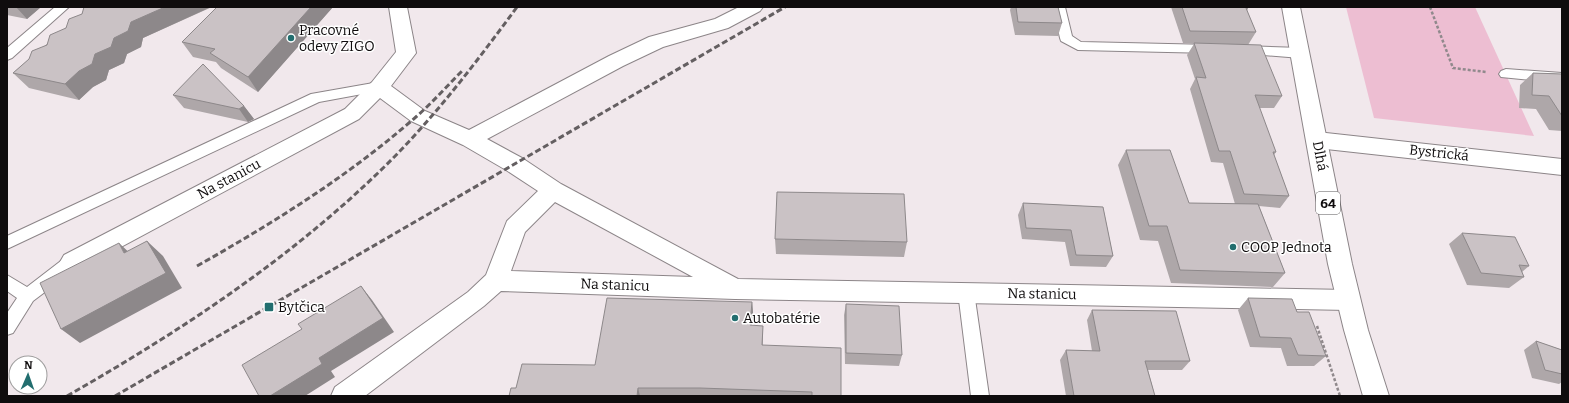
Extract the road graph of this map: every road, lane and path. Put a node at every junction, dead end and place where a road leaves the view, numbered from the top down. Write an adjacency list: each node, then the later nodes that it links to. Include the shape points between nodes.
1 (63, 7): 8 (lane)
2 (398, 7): 11 (street, Na stanicu, via 406,53)
3 (754, 7): 12 (street, via 721,24 656,42)
4 (1059, 7): 7 (lane, via 1066,38 1078,46)
5 (1291, 7): 7 (street, Dlhá / 64)
6 (1430, 7): 9 (path, via 1454,68)
7 (1301, 53): 13 (street, Dlhá / 64)
8 (7, 54)
9 (1506, 74): 10 (lane)
10 (1562, 78)
11 (379, 86): 12 (street, Na stanicu, via 418,116); 16 (lane, via 316,97); 17 (street, Na stanicu, via 352,114)
12 (470, 139): 15 (street, Na stanicu)
13 (1317, 140): 14 (street, Bystrická); 23 (street, Dlhá / 64)
14 (1562, 167)
15 (553, 190): 18 (street, via 515,227); 20 (street, Na stanicu)
16 (7, 243)
17 (72, 262): 22 (lane)
18 (496, 281): 20 (street, Na stanicu); 25 (street, via 476,299)
19 (7, 282): 22 (lane)
20 (735, 289): 21 (street, Na stanicu)
21 (966, 292): 23 (street, Na stanicu); 26 (lane)
22 (27, 296): 24 (lane)
23 (1348, 300): 27 (street, Dlhá / 64)
24 (7, 328)
25 (344, 396)
26 (980, 396)
27 (1376, 396)

